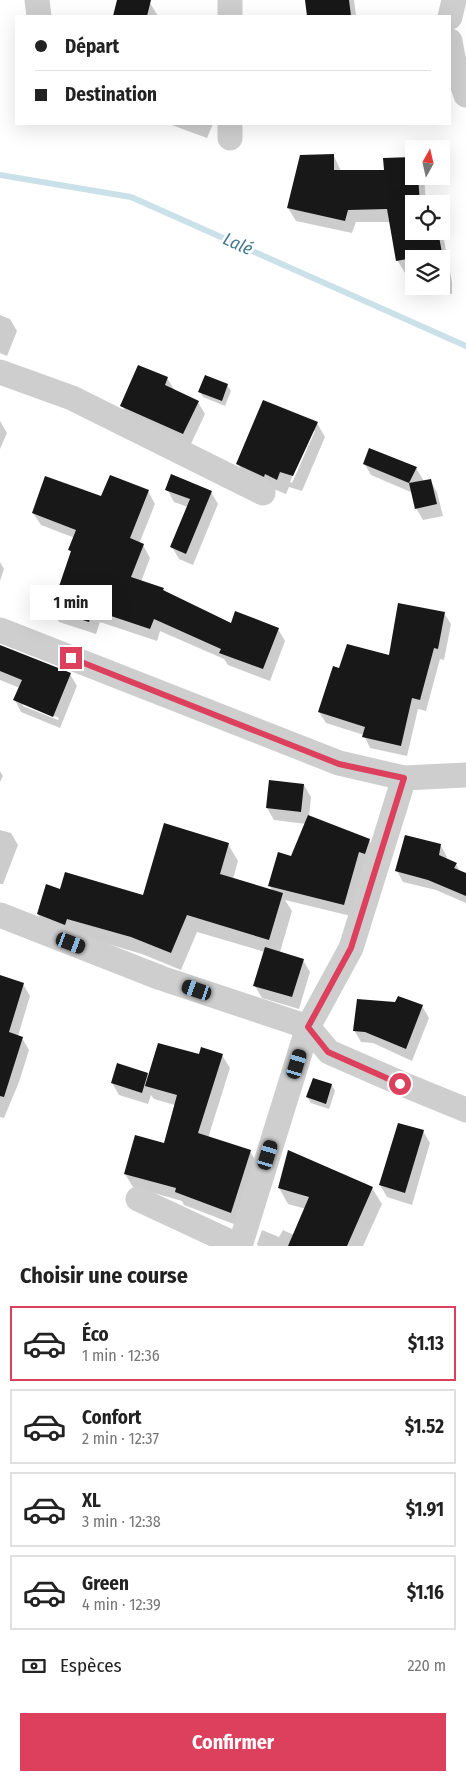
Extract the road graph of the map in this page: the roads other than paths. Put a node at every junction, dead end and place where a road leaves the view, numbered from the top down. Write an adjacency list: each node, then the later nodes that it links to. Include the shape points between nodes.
1 (37, 0): 4 (street)
2 (230, 0): 5 (street)
3 (454, 0): 6 (street)
4 (39, 15)
5 (230, 15)
6 (450, 15)
7 (451, 47): 8 (street)
8 (466, 95)
9 (0, 372): 10 (street, via 72,398)
10 (263, 493)
11 (0, 630): 13 (street, via 339,764)
12 (466, 775): 13 (street)
13 (404, 778): 15 (street, via 351,948)
14 (0, 915): 15 (street, via 161,978)
15 (308, 1027): 16 (street, via 328,1052); 18 (street)
16 (466, 1110)
17 (138, 1198): 18 (street)
18 (240, 1246)

